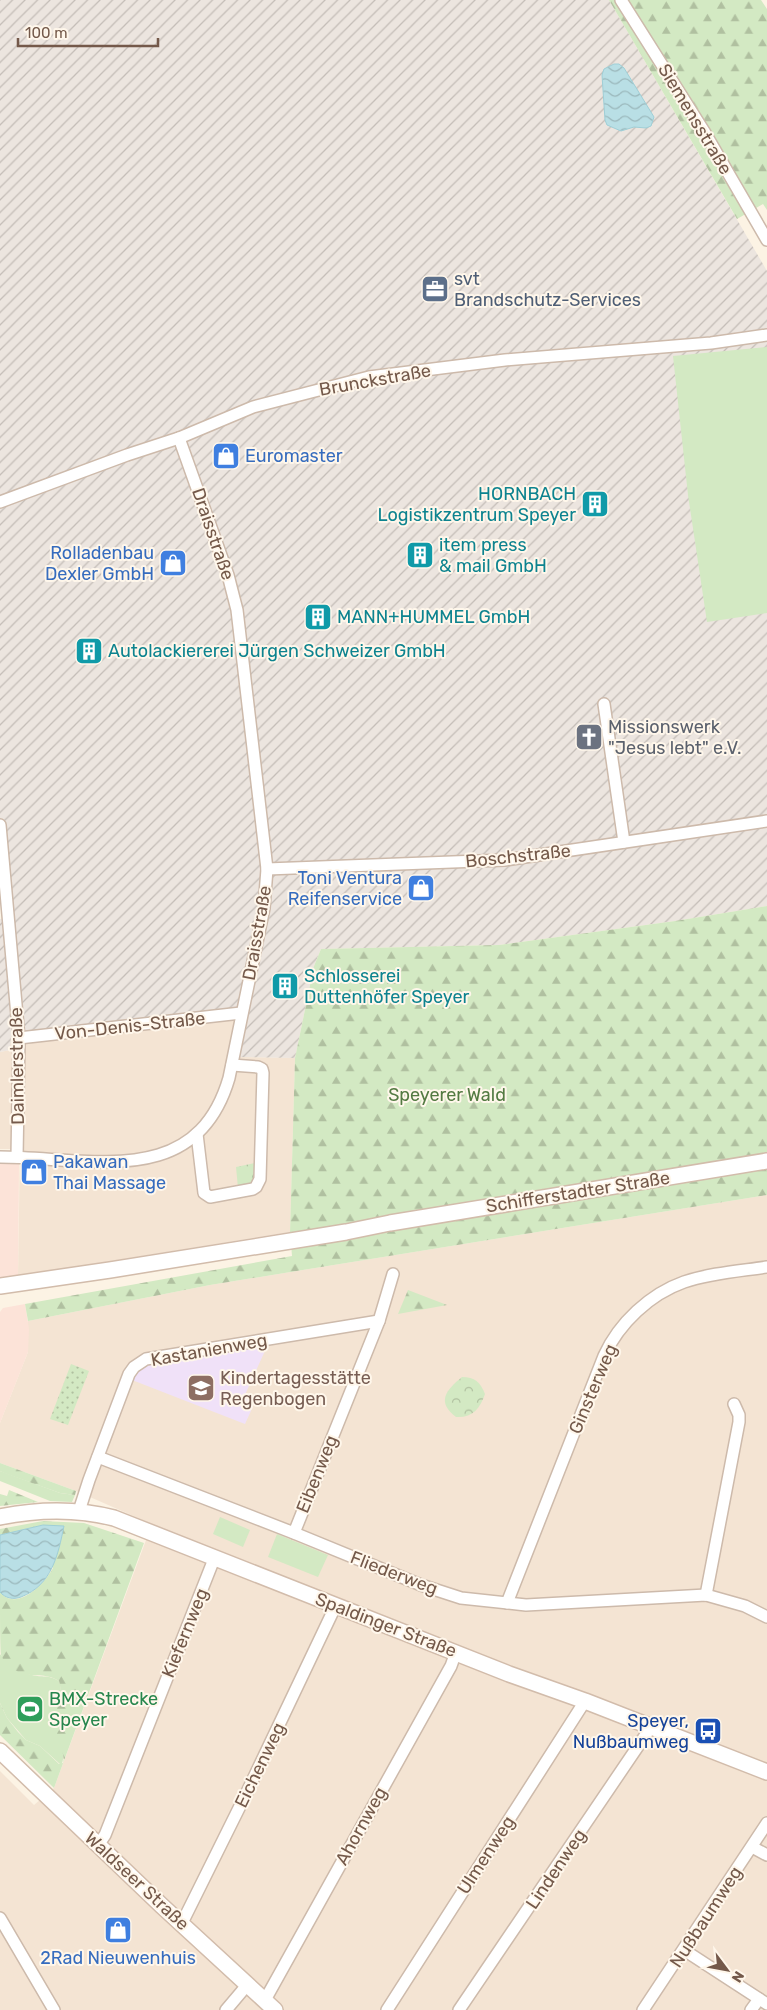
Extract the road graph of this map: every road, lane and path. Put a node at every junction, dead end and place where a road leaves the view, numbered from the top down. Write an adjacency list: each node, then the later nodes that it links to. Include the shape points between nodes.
1 (621, 0): 2 (street, Siemensstraße, via 705,133)
2 (767, 240)
3 (767, 335): 4 (street, Brunckstraße, via 711,343 505,360 369,377 253,407)
4 (179, 438): 5 (street, Brunckstraße); 11 (street, Draisstraße, via 228,575 237,610)
5 (0, 502)
6 (604, 704): 9 (street)
7 (767, 820): 9 (street, Boschstraße)
8 (0, 825): 10 (street, Daimlerstraße)
9 (624, 842): 11 (street, Boschstraße, via 506,860)
10 (3, 868): 13 (street, Daimlerstraße)
11 (267, 869): 12 (street, Draisstraße, via 264,908)
12 (241, 1013): 13 (street, Von-Denis-Straße); 14 (street, Draisstraße)
13 (19, 1038): 16 (street, Daimlerstraße)
14 (232, 1065): 15 (street, Draisstraße, via 221,1101); 15 (street, via 258,1067 263,1073 260,1179 256,1187 206,1196)
15 (197, 1134): 16 (street, Draisstraße, via 176,1148 144,1159 114,1162)
16 (17, 1157): 17 (street, Draisstraße)
17 (0, 1158)
18 (767, 1161): 20 (main road, Schifferstadter Straße)
19 (767, 1267): 32 (street, Ginsterweg, via 683,1282 639,1310 617,1334 604,1356)
20 (110, 1270): 22 (main road, Schifferstadter Straße); 23 (main road, Schifferstadter Straße, via 88,1278)
21 (393, 1274): 24 (street, Eibenweg)
22 (0, 1286)
23 (0, 1295)
24 (379, 1321): 26 (street, Kastanienweg, via 139,1362 129,1374); 29 (street, Eibenweg)
25 (734, 1404): 31 (street, via 739,1422)
26 (98, 1457): 27 (street, Kastanienweg); 29 (street, Fliederweg)
27 (80, 1511): 28 (main road, Spaldinger Straße, via 47,1510); 30 (main road, Spaldinger Straße, via 114,1518)
28 (0, 1517)
29 (294, 1533): 32 (street, Fliederweg, via 444,1593)
30 (214, 1559): 33 (main road, Spaldinger Straße); 41 (street, Kiefernweg)
31 (706, 1595): 32 (street, Fliederweg, via 526,1605); 34 (street, Fliederweg, via 745,1606)
32 (507, 1603)
33 (336, 1605): 35 (main road, Spaldinger Straße); 45 (street, Eichenweg)
34 (767, 1617)
35 (456, 1652): 36 (main road, Spaldinger Straße); 49 (street, Ahornweg)
36 (585, 1701): 37 (main road, Spaldinger Straße); 52 (street, Ulmenweg)
37 (651, 1727): 39 (main road, Spaldinger Straße); 53 (street, Lindenweg)
38 (0, 1751): 41 (main road, Waldseer Straße)
39 (767, 1772)
40 (767, 1823): 42 (street, Nußbaumweg)
41 (98, 1845): 45 (main road, Waldseer Straße)
42 (752, 1847): 43 (street); 46 (street, Nußbaumweg)
43 (767, 1855)
44 (0, 1918): 50 (street)
45 (182, 1924): 47 (main road, Waldseer Straße)
46 (684, 1950): 48 (street); 54 (street, Nußbaumweg)
47 (248, 1984): 49 (main road, Waldseer Straße); 51 (street)
48 (763, 2002): 55 (street)
49 (270, 2005)
50 (54, 2010)
51 (226, 2010)
52 (387, 2010)
53 (459, 2010)
54 (643, 2010)
55 (752, 2010)

